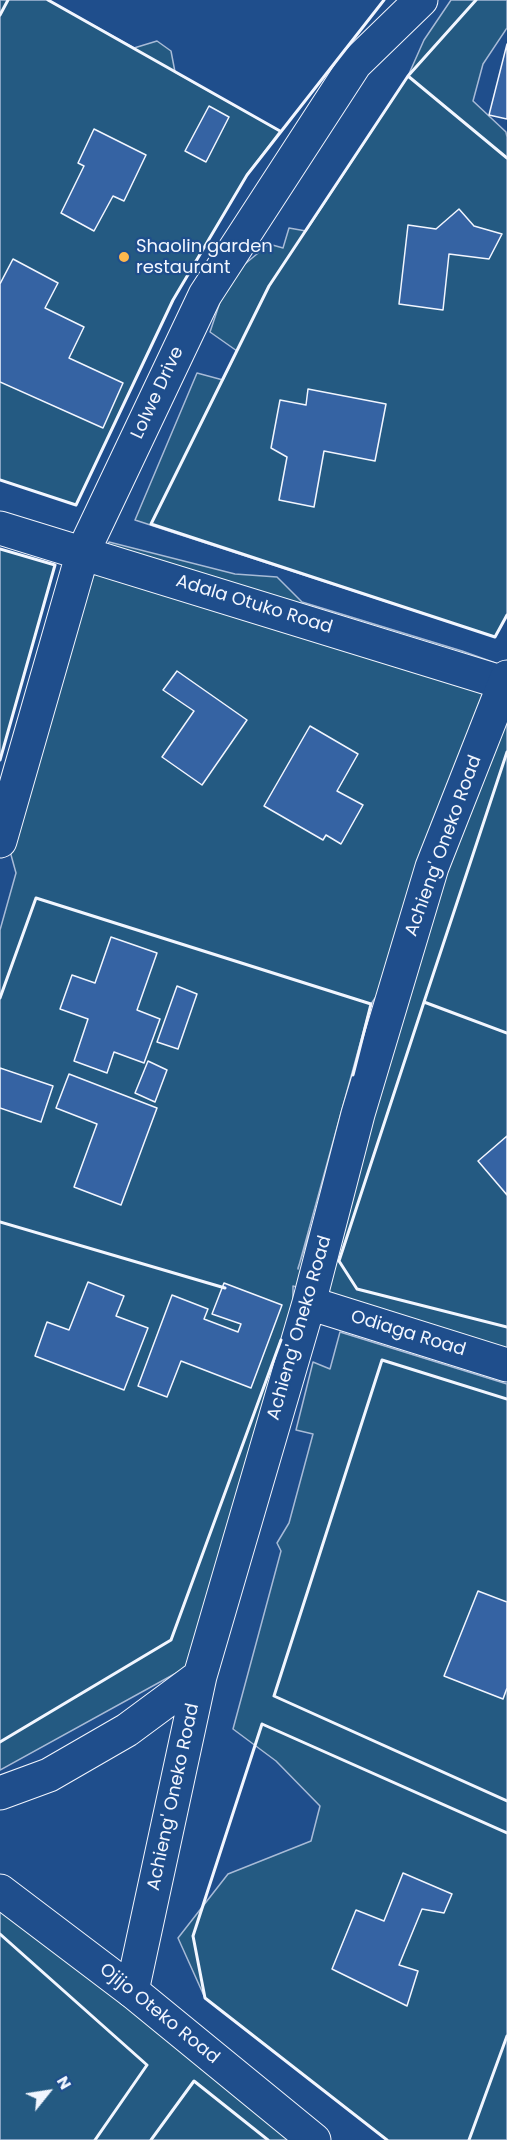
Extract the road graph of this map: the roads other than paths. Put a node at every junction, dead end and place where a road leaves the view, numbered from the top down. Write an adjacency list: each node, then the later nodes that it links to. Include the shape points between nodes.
1 (421, 0): 3 (main road, Lolwe Drive, via 355,64 205,295)
2 (0, 528): 3 (main road, Adala Otuko Road)
3 (83, 552): 4 (main road, Adala Otuko Road); 5 (main road, Lolwe Drive)
4 (506, 681): 6 (main road, Achieng' Oneko Road, via 432,867 358,1114)
5 (0, 841)
6 (309, 1303): 7 (main road, Odiaga Road); 8 (main road, Achieng' Oneko Road)
7 (507, 1365)
8 (200, 1676): 9 (main road, via 128,1730 49,1775); 11 (main road, Achieng' Oneko Road)
9 (0, 1793)
10 (0, 1892): 11 (main road, Ojijo Oteko Road)
11 (132, 1991): 12 (main road, Ojijo Oteko Road)
12 (314, 2140)

